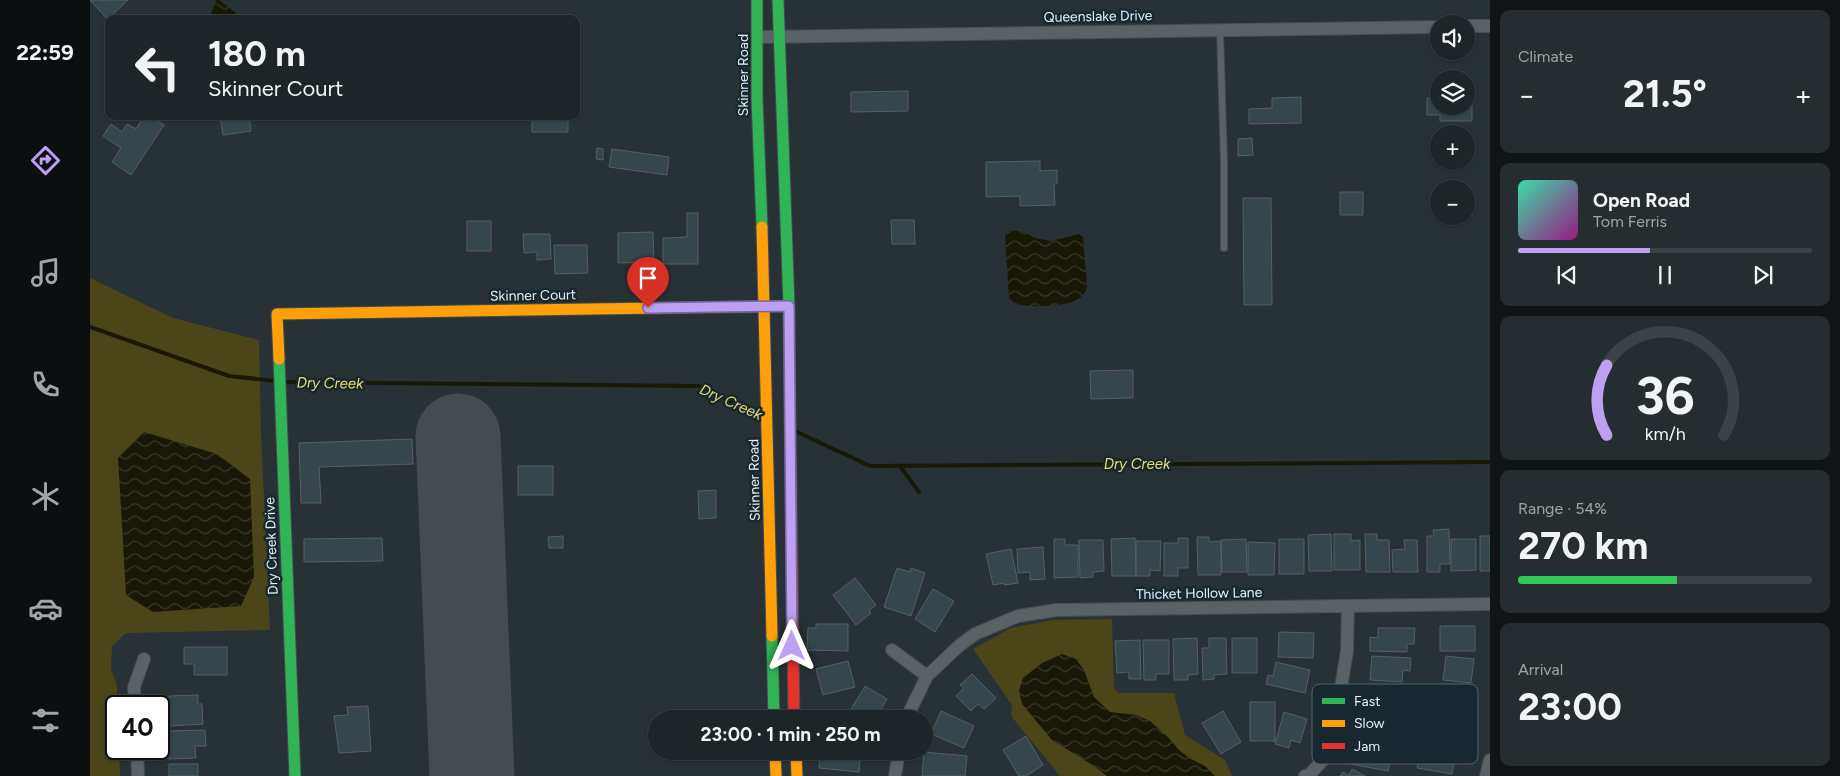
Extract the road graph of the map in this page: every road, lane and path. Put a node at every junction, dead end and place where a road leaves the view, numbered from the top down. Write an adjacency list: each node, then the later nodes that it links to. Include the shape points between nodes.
1 (757, 0): 7 (street, Skinner Road)
2 (778, 0): 8 (street)
3 (1475, 26): 4 (street)
4 (1490, 26)
5 (1430, 27): 6 (street, Queenslake Drive)
6 (1220, 29): 8 (street, Queenslake Drive); 9 (lane)
7 (758, 37): 8 (street, Queenslake Drive); 10 (street, Skinner Road, via 757,98)
8 (779, 37): 11 (street)
9 (1224, 248)
10 (765, 306): 11 (street, Skinner Court); 12 (street, Skinner Court); 20 (street, Skinner Road)
11 (789, 306): 21 (street)
12 (277, 314): 30 (street, Dry Creek Drive)
13 (1490, 604): 14 (street, Thicket Hollow Lane)
14 (1348, 606): 17 (street, Thicket Hollow Lane, via 1033,613 976,634 946,656); 18 (street, via 1347,651)
15 (892, 650): 17 (street)
16 (144, 660): 19 (street, via 134,686)
17 (927, 676): 22 (street, Thicket Hollow Lane)
18 (1342, 684)
19 (134, 695)
20 (774, 710)
21 (794, 710)
22 (910, 710)
23 (137, 760): 29 (street)
24 (775, 760): 31 (street)
25 (796, 760): 32 (street)
26 (898, 760): 33 (street)
27 (1490, 760): 35 (street)
28 (1319, 764): 34 (street)
29 (138, 776)
30 (295, 776)
31 (776, 776)
32 (797, 776)
33 (895, 776)
34 (1305, 776)
35 (1486, 776)

